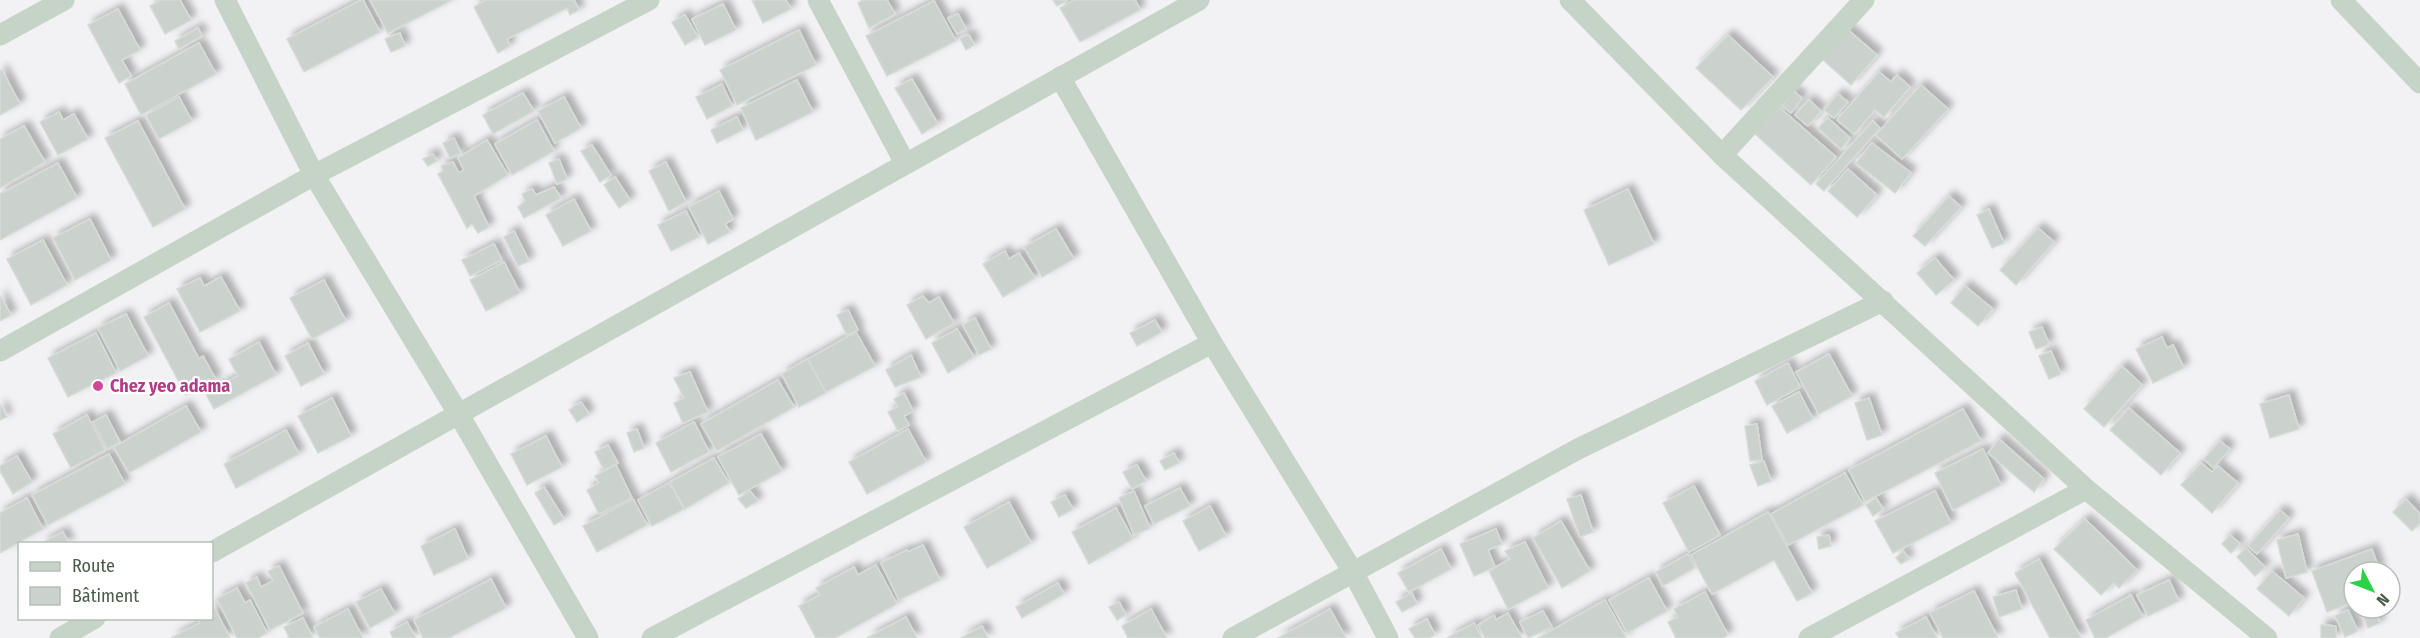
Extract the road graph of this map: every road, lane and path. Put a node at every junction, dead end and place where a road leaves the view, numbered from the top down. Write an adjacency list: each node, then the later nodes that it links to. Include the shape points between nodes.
1 (64, 0): 9 (street)
2 (225, 0): 14 (street)
3 (649, 0): 14 (street)
4 (818, 0): 13 (street)
5 (1199, 0): 10 (street)
6 (1570, 0): 12 (street)
7 (1864, 0): 12 (street)
8 (2341, 0): 11 (street)
9 (0, 35)
10 (1060, 77): 13 (street); 16 (street)
11 (2420, 83)
12 (1722, 154): 15 (street)
13 (905, 163): 18 (street)
14 (314, 175): 17 (street); 18 (street)
15 (1883, 302): 19 (street); 21 (street, via 1578,448)
16 (1212, 343): 21 (street); 25 (street)
17 (0, 351)
18 (458, 412): 20 (street); 24 (street)
19 (2086, 489): 28 (street); 29 (street)
20 (213, 551)
21 (1353, 572): 26 (street); 27 (street)
22 (92, 620): 23 (street)
23 (60, 638)
24 (588, 638)
25 (652, 638)
26 (1233, 638)
27 (1388, 638)
28 (1809, 638)
29 (2267, 638)

